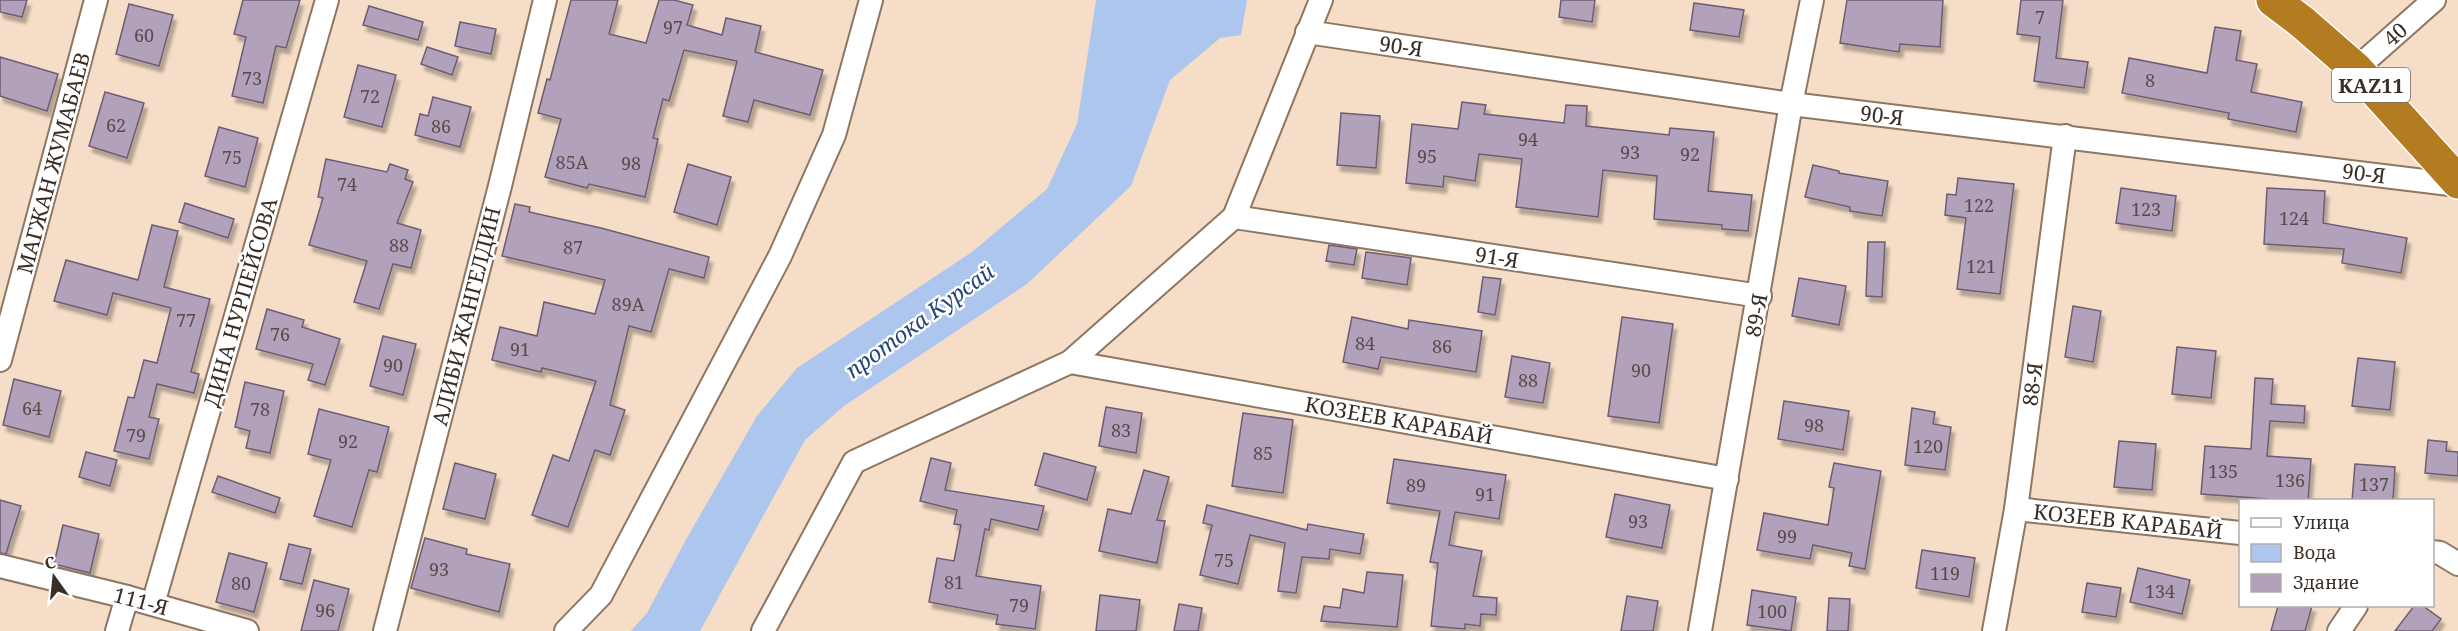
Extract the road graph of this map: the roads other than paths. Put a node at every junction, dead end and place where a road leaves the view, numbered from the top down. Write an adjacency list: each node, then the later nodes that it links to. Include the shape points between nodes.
1 (96, 0): 16 (street, МАГЖАН ЖУМАБАЕВ)
2 (327, 0): 25 (street, ДИНА НУРПЕЙСОВА)
3 (545, 0): 29 (street, АЛИБИ ЖАНГЕЛДИН)
4 (872, 0): 30 (street, via 834,135 780,256 601,595)
5 (1322, 0): 9 (street)
6 (1812, 0): 11 (street, 89-Я)
7 (2273, 0): 10 (highway, KAZ11)
8 (2434, 0): 10 (street, 40)
9 (1307, 32): 11 (street, 90-Я); 14 (street)
10 (2356, 69): 13 (highway, KAZ11)
11 (1791, 104): 12 (street, 90-Я); 15 (street, 89-Я)
12 (2064, 136): 13 (street, 90-Я); 19 (street, 88-Я)
13 (2458, 183)
14 (1234, 217): 15 (street, 91-Я); 17 (street)
15 (1760, 296): 18 (street, 89-Я)
16 (0, 360)
17 (1070, 362): 18 (street, КОЗЕЕВ КАРАБАЙ); 31 (street, via 854,462)
18 (1727, 478): 32 (street, 89-Я)
19 (2016, 509): 20 (street, КОЗЕЕВ КАРАБАЙ); 33 (street, 88-Я)
20 (2239, 533)
21 (2434, 552): 22 (street)
22 (2458, 564)
23 (0, 566): 24 (street, 111-Я)
24 (127, 597): 25 (street, 111-Я); 27 (street)
25 (153, 604): 28 (street, 111-Я)
26 (2355, 607): 34 (street)
27 (117, 631)
28 (247, 631)
29 (385, 631)
30 (566, 631)
31 (763, 631)
32 (1700, 631)
33 (1994, 631)
34 (2339, 631)

